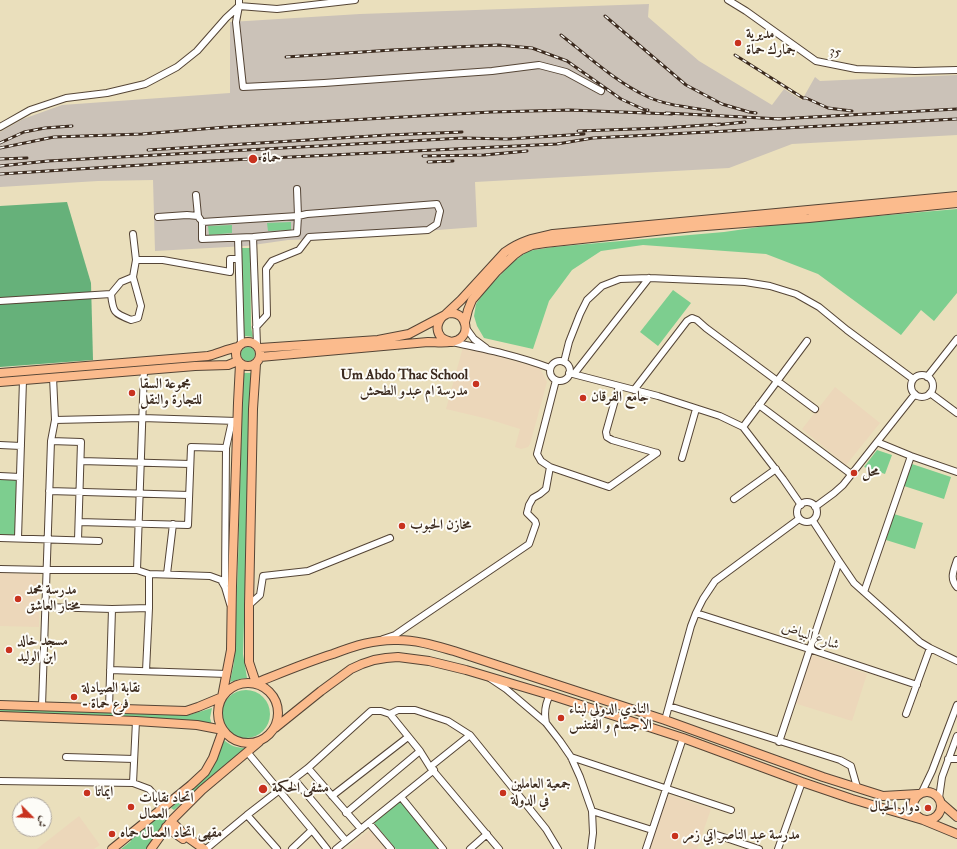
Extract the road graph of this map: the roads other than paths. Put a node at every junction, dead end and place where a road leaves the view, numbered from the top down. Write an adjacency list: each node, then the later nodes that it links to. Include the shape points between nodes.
1 (355, 0): 3 (street, via 276,9)
2 (728, 0): 4 (street, 35, via 816,61 856,69)
3 (239, 3): 5 (street, via 236,22 243,87 477,72 539,65 566,72); 6 (street, via 197,51 177,67 145,84 108,93 66,98 30,110)
4 (957, 70)
5 (601, 92)
6 (0, 127)
7 (297, 189): 13 (street)
8 (196, 194): 12 (street)
9 (957, 196): 24 (main road, via 532,238 505,252)
10 (957, 203): 25 (main road, via 693,227 532,245 514,255 472,300)
11 (158, 216): 12 (street)
12 (198, 216): 14 (street)
13 (298, 216): 14 (street); 16 (street, via 297,233); 26 (street, via 437,204 440,211 437,224 428,230 309,237 299,250 272,261 266,269 268,315)
14 (202, 222): 17 (street, via 202,239)
15 (133, 234): 19 (street)
16 (253, 237): 17 (street); 26 (street)
17 (238, 238): 18 (street)
18 (238, 259): 19 (street, via 230,260 230,272 163,260); 30 (street)
19 (136, 260): 20 (street)
20 (133, 277): 22 (street, via 121,282); 22 (street, via 141,306 138,318 131,320 119,315 113,309)
21 (650, 278): 35 (street, via 620,279 602,286 587,300 569,342); 40 (street); 44 (street, via 745,282 796,294 819,307)
22 (111, 294): 23 (street)
23 (0, 301)
24 (445, 314): 25 (main road, via 457,314 462,317); 29 (main road, via 437,325 437,331 444,340); 31 (main road, via 409,334 378,340)
25 (465, 325): 29 (main road, via 462,338); 32 (street, via 474,339)
26 (256, 327): 31 (street)
27 (957, 340): 42 (street)
28 (807, 341): 47 (street)
29 (452, 342): 32 (street); 33 (main road, via 428,342)
30 (240, 346): 31 (main road, via 247,342); 34 (main road, via 236,354); 39 (main road, via 208,356)
31 (258, 347): 33 (main road, via 261,354)
32 (489, 350): 37 (street)
33 (258, 361): 34 (main road, via 248,366); 105 (main road, via 253,409)
34 (239, 362): 36 (main road); 43 (main road)
35 (564, 362): 37 (street, via 556,362); 40 (street)
36 (228, 365): 38 (main road); 43 (main road)
37 (550, 368): 46 (street)
38 (144, 370): 41 (main road); 57 (street)
39 (0, 373)
40 (572, 374): 46 (street); 49 (street)
41 (53, 377): 45 (main road); 58 (street)
42 (927, 377): 44 (street, via 921,375); 51 (street, via 932,382)
43 (239, 378): 59 (main road)
44 (913, 379): 52 (street, via 911,389)
45 (23, 380): 48 (main road); 64 (street)
46 (556, 380): 71 (street, via 537,454 541,461)
47 (777, 380): 50 (street, via 692,318 687,321); 53 (street); 55 (street)
48 (0, 382)
49 (620, 386): 50 (street); 71 (street, via 606,432 607,437 657,453 609,487)
50 (634, 390): 54 (street)
51 (930, 393): 52 (street, via 921,396); 56 (street)
52 (915, 394): 62 (street)
53 (759, 405): 60 (street); 74 (street)
54 (696, 409): 60 (street, via 720,416); 67 (street)
55 (815, 409)
56 (957, 412)
57 (142, 418): 58 (street); 59 (street); 69 (street)
58 (55, 420): 61 (street)
59 (234, 421): 65 (street); 109 (main road)
60 (743, 427): 72 (street)
61 (51, 441): 68 (street, via 81,442); 77 (street)
62 (877, 442): 66 (street); 74 (street)
63 (0, 445): 64 (street)
64 (21, 446): 76 (street)
65 (226, 448): 70 (street, via 191,447); 102 (street)
66 (911, 456): 73 (street); 104 (street)
67 (682, 458)
68 (81, 461): 69 (street); 78 (street)
69 (140, 462): 70 (street); 79 (street)
70 (190, 464): 80 (street)
71 (550, 467): 111 (street, via 546,489 533,498 529,505 527,513 536,524 528,544 395,635)
72 (776, 470): 81 (street); 82 (street)
73 (957, 472)
74 (851, 474): 83 (street, via 834,493)
75 (0, 476): 76 (street)
76 (20, 477): 90 (street)
77 (49, 490): 78 (street); 92 (street)
78 (80, 491): 79 (street); 86 (street)
79 (140, 493): 80 (street); 87 (street)
80 (189, 495): 88 (street, via 188,525)
81 (734, 499)
82 (801, 505): 83 (street, via 808,502); 84 (street, via 797,512)
83 (815, 507): 85 (street, via 817,513)
84 (799, 519): 85 (street, via 805,522); 110 (street, via 715,581)
85 (813, 521): 96 (street)
86 (79, 522): 87 (street); 93 (street)
87 (138, 523): 88 (street); 99 (street)
88 (173, 524): 101 (street)
89 (0, 538): 90 (street)
90 (18, 538): 92 (street)
91 (390, 538): 105 (street, via 308,571 263,576 260,595)
92 (48, 539): 93 (street); 98 (street)
93 (78, 540): 94 (street)
94 (99, 541)
95 (957, 560): 103 (street, via 952,577)
96 (838, 561): 104 (street, via 854,584); 112 (street)
97 (0, 569): 98 (street)
98 (47, 570): 99 (street); 106 (street)
99 (137, 570): 100 (street)
100 (149, 574): 101 (street); 108 (street)
101 (167, 574): 102 (street, via 210,576 221,580)
102 (225, 586): 109 (street)
103 (957, 587)
104 (864, 592): 113 (street)
105 (249, 606): 119 (main road, via 249,662)
106 (45, 607): 107 (street); 124 (street)
107 (112, 608): 108 (street); 115 (street)
108 (149, 608): 116 (street)
109 (232, 610): 117 (main road, via 232,650)
110 (696, 613): 112 (street, شارع البياض); 125 (street)
111 (377, 641): 119 (main road, via 359,644); 131 (main road, via 404,640 454,651)
112 (809, 648): 120 (street, شارع البياض); 141 (street)
113 (930, 648): 114 (street); 120 (street)
114 (957, 661)
115 (110, 670): 116 (street); 127 (street)
116 (146, 671): 117 (street)
117 (227, 674): 122 (main road)
118 (486, 676): 121 (main road); 133 (street, via 506,689); 134 (main road, via 430,661 398,657 374,660 351,669)
119 (256, 683): 122 (main road, via 246,682 237,685); 134 (main road, via 272,693 276,701 279,710)
120 (917, 685): 129 (street)
121 (550, 695): 133 (street, via 546,703); 139 (main road)
122 (222, 697): 127 (main road, via 186,711); 135 (main road, via 218,714)
123 (0, 705): 124 (main road)
124 (42, 706): 127 (main road)
125 (669, 706): 131 (street); 141 (street)
126 (957, 706): 158 (street, via 932,771)
127 (109, 708)
128 (390, 714): 136 (street, via 398,710 415,710 448,721); 138 (street); 149 (street, via 371,711)
129 (906, 714)
130 (0, 716): 132 (main road)
131 (665, 720): 155 (main road)
132 (136, 721): 135 (main road, via 197,725); 146 (street)
133 (546, 723): 145 (street)
134 (275, 728): 140 (main road)
135 (223, 730): 140 (main road, via 239,743 250,744); 162 (main road, via 205,772)
136 (470, 736): 150 (street); 190 (street, via 546,829)
137 (957, 736): 147 (street)
138 (408, 737): 142 (street); 159 (street)
139 (684, 738): 153 (main road); 156 (street)
140 (260, 741): 143 (main road)
141 (779, 742): 155 (street, via 840,760 851,766)
142 (420, 752): 150 (street); 165 (street)
143 (248, 753): 157 (street); 170 (main road, via 202,790)
144 (66, 757): 146 (street)
145 (571, 757): 156 (street); 164 (street)
146 (134, 759): 154 (street)
147 (948, 759): 148 (street); 161 (street, via 942,777)
148 (957, 759)
149 (308, 768): 151 (street); 159 (street)
150 (432, 769): 160 (street); 175 (street)
151 (294, 779): 157 (street); 177 (street)
152 (0, 781): 154 (street)
153 (802, 782): 168 (main road); 194 (street)
154 (133, 783): 162 (street, via 149,789)
155 (857, 787): 158 (main road, via 883,796)
156 (666, 789): 163 (street); 173 (street)
157 (279, 791): 166 (street); 172 (street)
158 (920, 793): 161 (main road, via 931,792); 168 (main road, via 912,806 915,815)
159 (332, 796): 165 (street)
160 (401, 797): 169 (street); 187 (street)
161 (940, 801): 167 (main road); 168 (main road, via 941,808 936,817)
162 (165, 807): 178 (main road)
163 (731, 810)
164 (592, 811): 173 (street); 191 (street)
165 (346, 813): 171 (street)
166 (248, 815): 181 (street); 182 (street)
167 (957, 817)
168 (922, 820): 176 (main road)
169 (369, 822): 171 (street); 186 (street)
170 (168, 824): 179 (main road); 180 (main road); 181 (main road)
171 (361, 829): 177 (street)
172 (312, 830): 183 (street); 184 (street)
173 (652, 830): 192 (street)
174 (711, 833): 193 (street)
175 (487, 834): 188 (street); 189 (street)
176 (957, 834)
177 (346, 840): 185 (street)
178 (112, 849)
179 (151, 849)
180 (197, 849)
181 (205, 849)
182 (277, 849)
183 (292, 849)
184 (327, 849)
185 (336, 849)
186 (392, 849)
187 (443, 849)
188 (470, 849)
189 (499, 849)
190 (558, 849)
191 (591, 849)
192 (646, 849)
193 (759, 849)
194 (778, 849)

